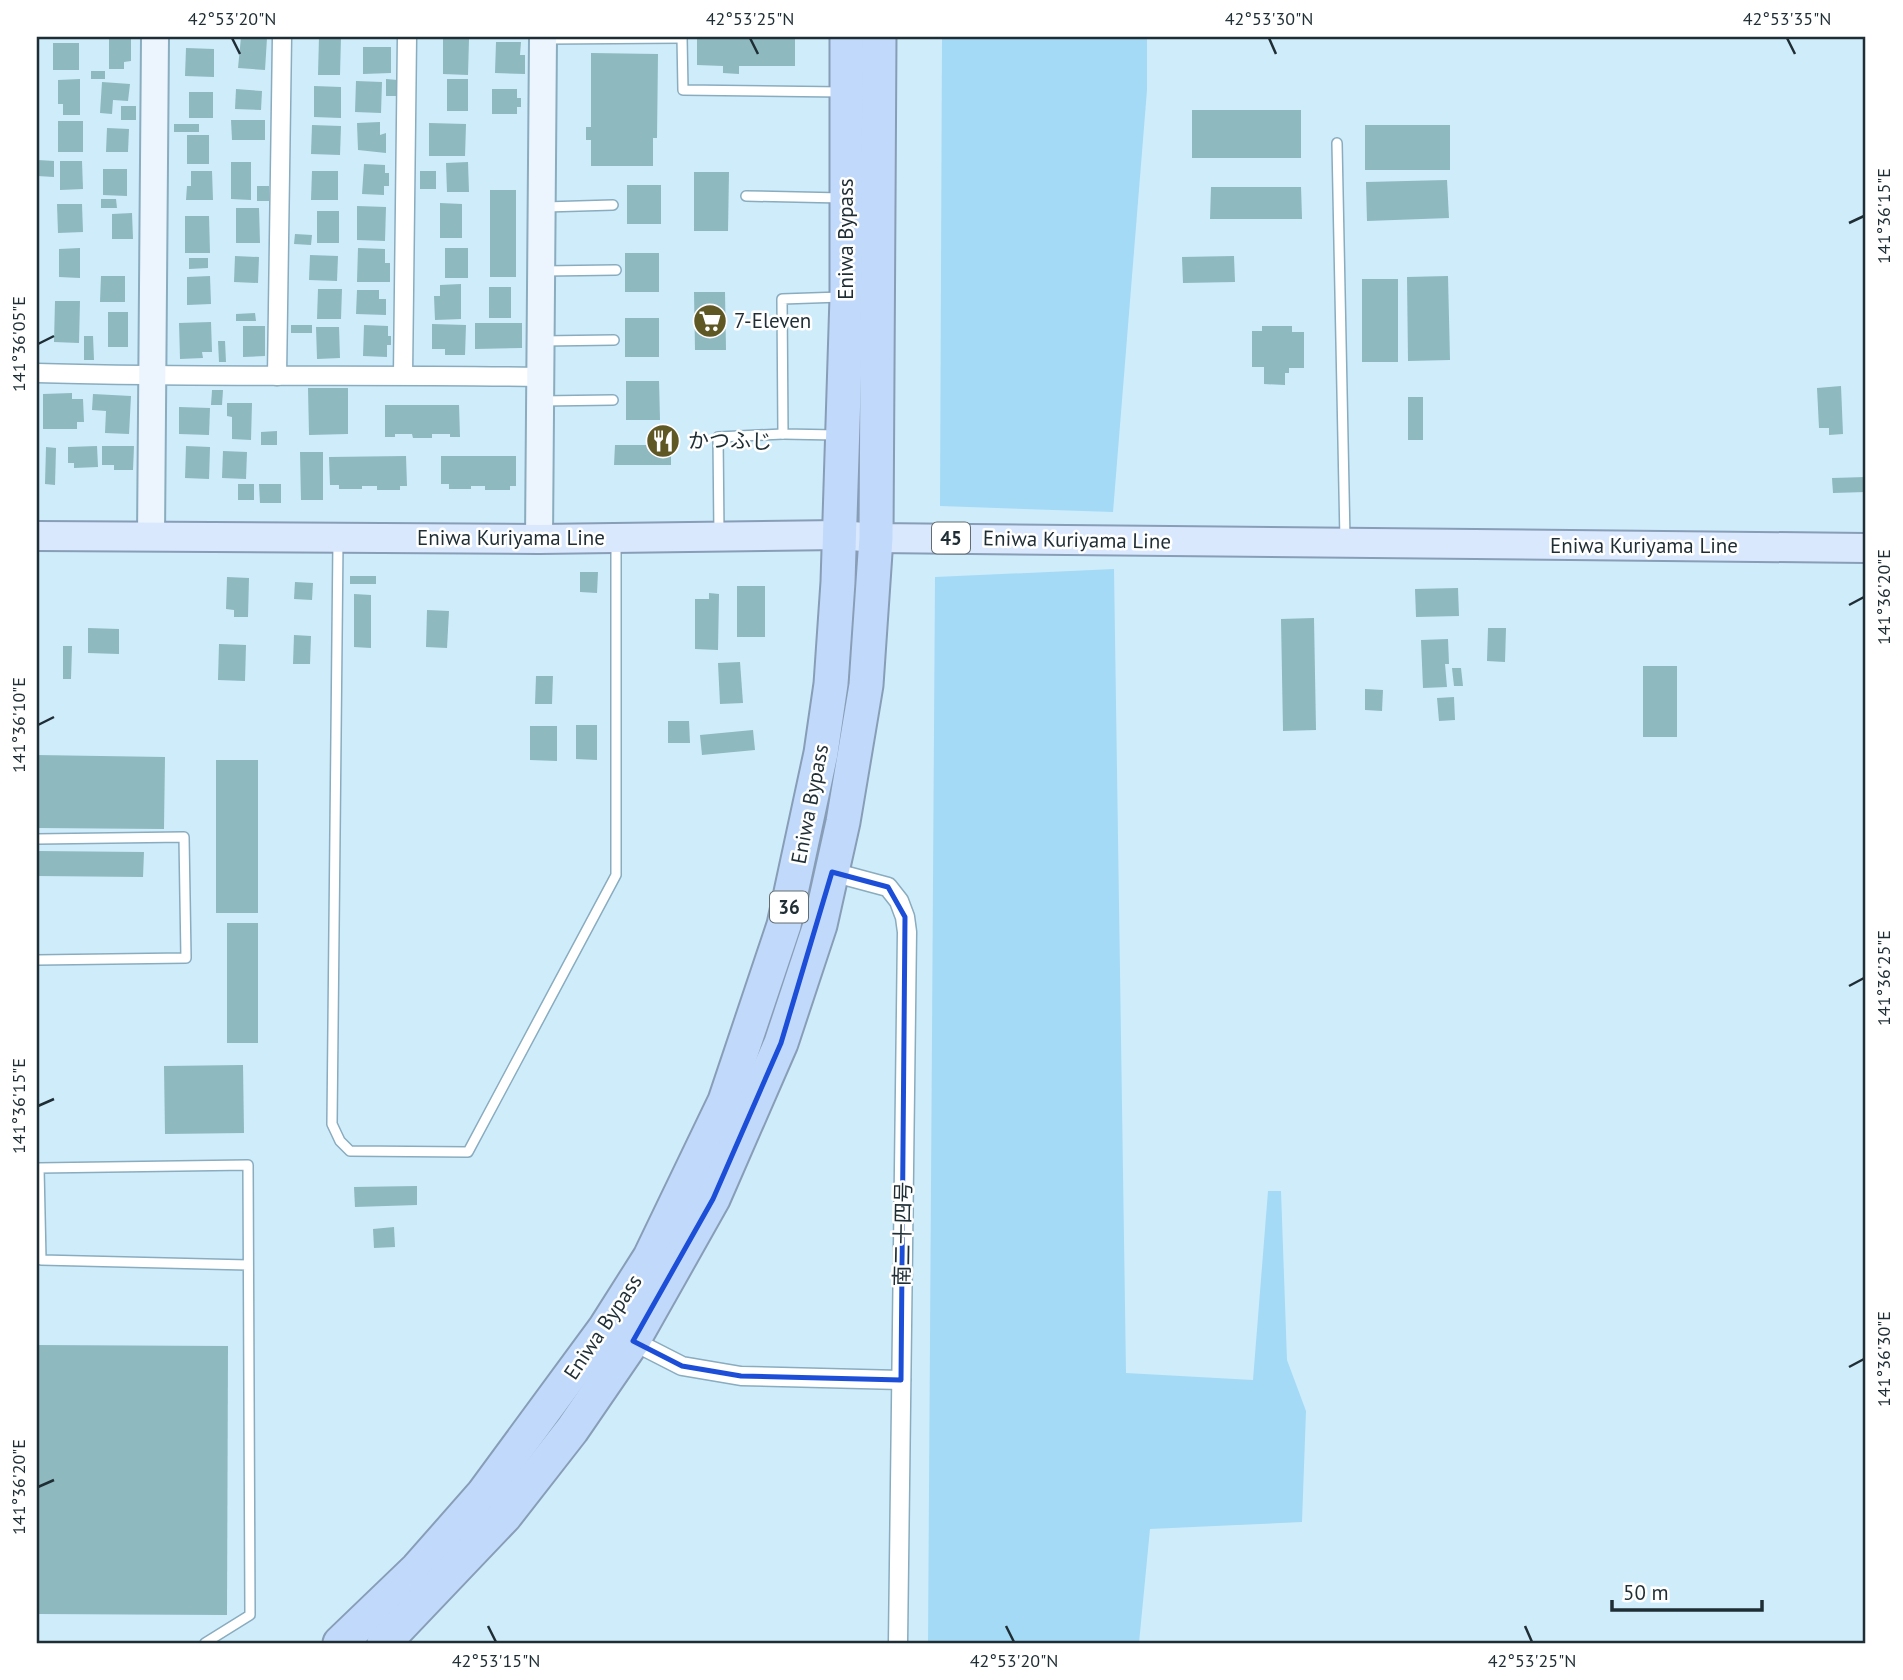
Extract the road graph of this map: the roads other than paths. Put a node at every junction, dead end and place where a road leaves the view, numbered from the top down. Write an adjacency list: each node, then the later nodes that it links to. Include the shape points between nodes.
1 (155, 37): 21 (street)
2 (282, 37): 22 (street)
3 (407, 37): 20 (street)
4 (682, 37): 7 (lane); 8 (lane, via 683,90)
5 (847, 37): 8 (highway, Eniwa Bypass / 36)
6 (879, 37): 33 (highway, Eniwa Bypass / 36)
7 (543, 38): 13 (street)
8 (847, 92): 11 (highway, Eniwa Bypass / 36)
9 (1337, 143): 35 (lane)
10 (746, 196): 11 (lane)
11 (847, 198): 16 (highway, Eniwa Bypass / 36)
12 (613, 205): 13 (lane)
13 (542, 207): 15 (street)
14 (615, 270): 15 (lane)
15 (541, 271): 18 (street)
16 (846, 297): 25 (lane, via 782,299); 26 (highway, Eniwa Bypass / 36)
17 (614, 340): 18 (lane)
18 (541, 341): 23 (street)
19 (37, 373): 21 (street)
20 (403, 375): 22 (street); 23 (street)
21 (152, 376): 22 (street); 29 (street)
22 (277, 376)
23 (540, 389): 24 (lane); 34 (street)
24 (613, 400)
25 (783, 434): 26 (lane); 30 (lane, via 718,437)
26 (842, 435): 27 (highway, Eniwa Bypass / 36)
27 (839, 535): 30 (main road, Eniwa Kuriyama Line / 45); 33 (main road, Eniwa Kuriyama Line / 45); 44 (highway, Eniwa Bypass / 36, via 831,684 821,753 784,925 725,1101 650,1257 605,1328 484,1494 417,1569)
28 (37, 536): 29 (main road, Eniwa Kuriyama Line / 45)
29 (151, 537): 31 (main road, Eniwa Kuriyama Line / 45)
30 (719, 537): 32 (main road, Eniwa Kuriyama Line / 45)
31 (338, 538): 32 (lane, via 332,1124 350,1151 468,1152 616,875); 34 (main road, Eniwa Kuriyama Line / 45)
32 (615, 538): 34 (main road, Eniwa Kuriyama Line / 45)
33 (876, 538): 35 (main road, Eniwa Kuriyama Line / 45); 38 (highway, Eniwa Bypass / 36, via 866,685)
34 (538, 539)
35 (1345, 543): 36 (main road, Eniwa Kuriyama Line / 45)
36 (1866, 548)
37 (37, 839): 39 (lane, via 184,837 186,958)
38 (832, 872): 41 (highway, Eniwa Bypass / 36, via 820,925 781,1043 713,1199); 42 (street, 南二十四号, via 888,887 905,917)
39 (37, 960)
40 (248, 1265): 40 (lane, via 41,1260 39,1168 248,1165); 43 (lane, via 250,1615)
41 (633, 1341): 42 (street, via 682,1366 741,1376); 45 (highway, Eniwa Bypass / 36, via 505,1516)
42 (901, 1380): 46 (street, 南二十四号)
43 (205, 1643)
44 (340, 1643)
45 (384, 1643)
46 (898, 1643)

